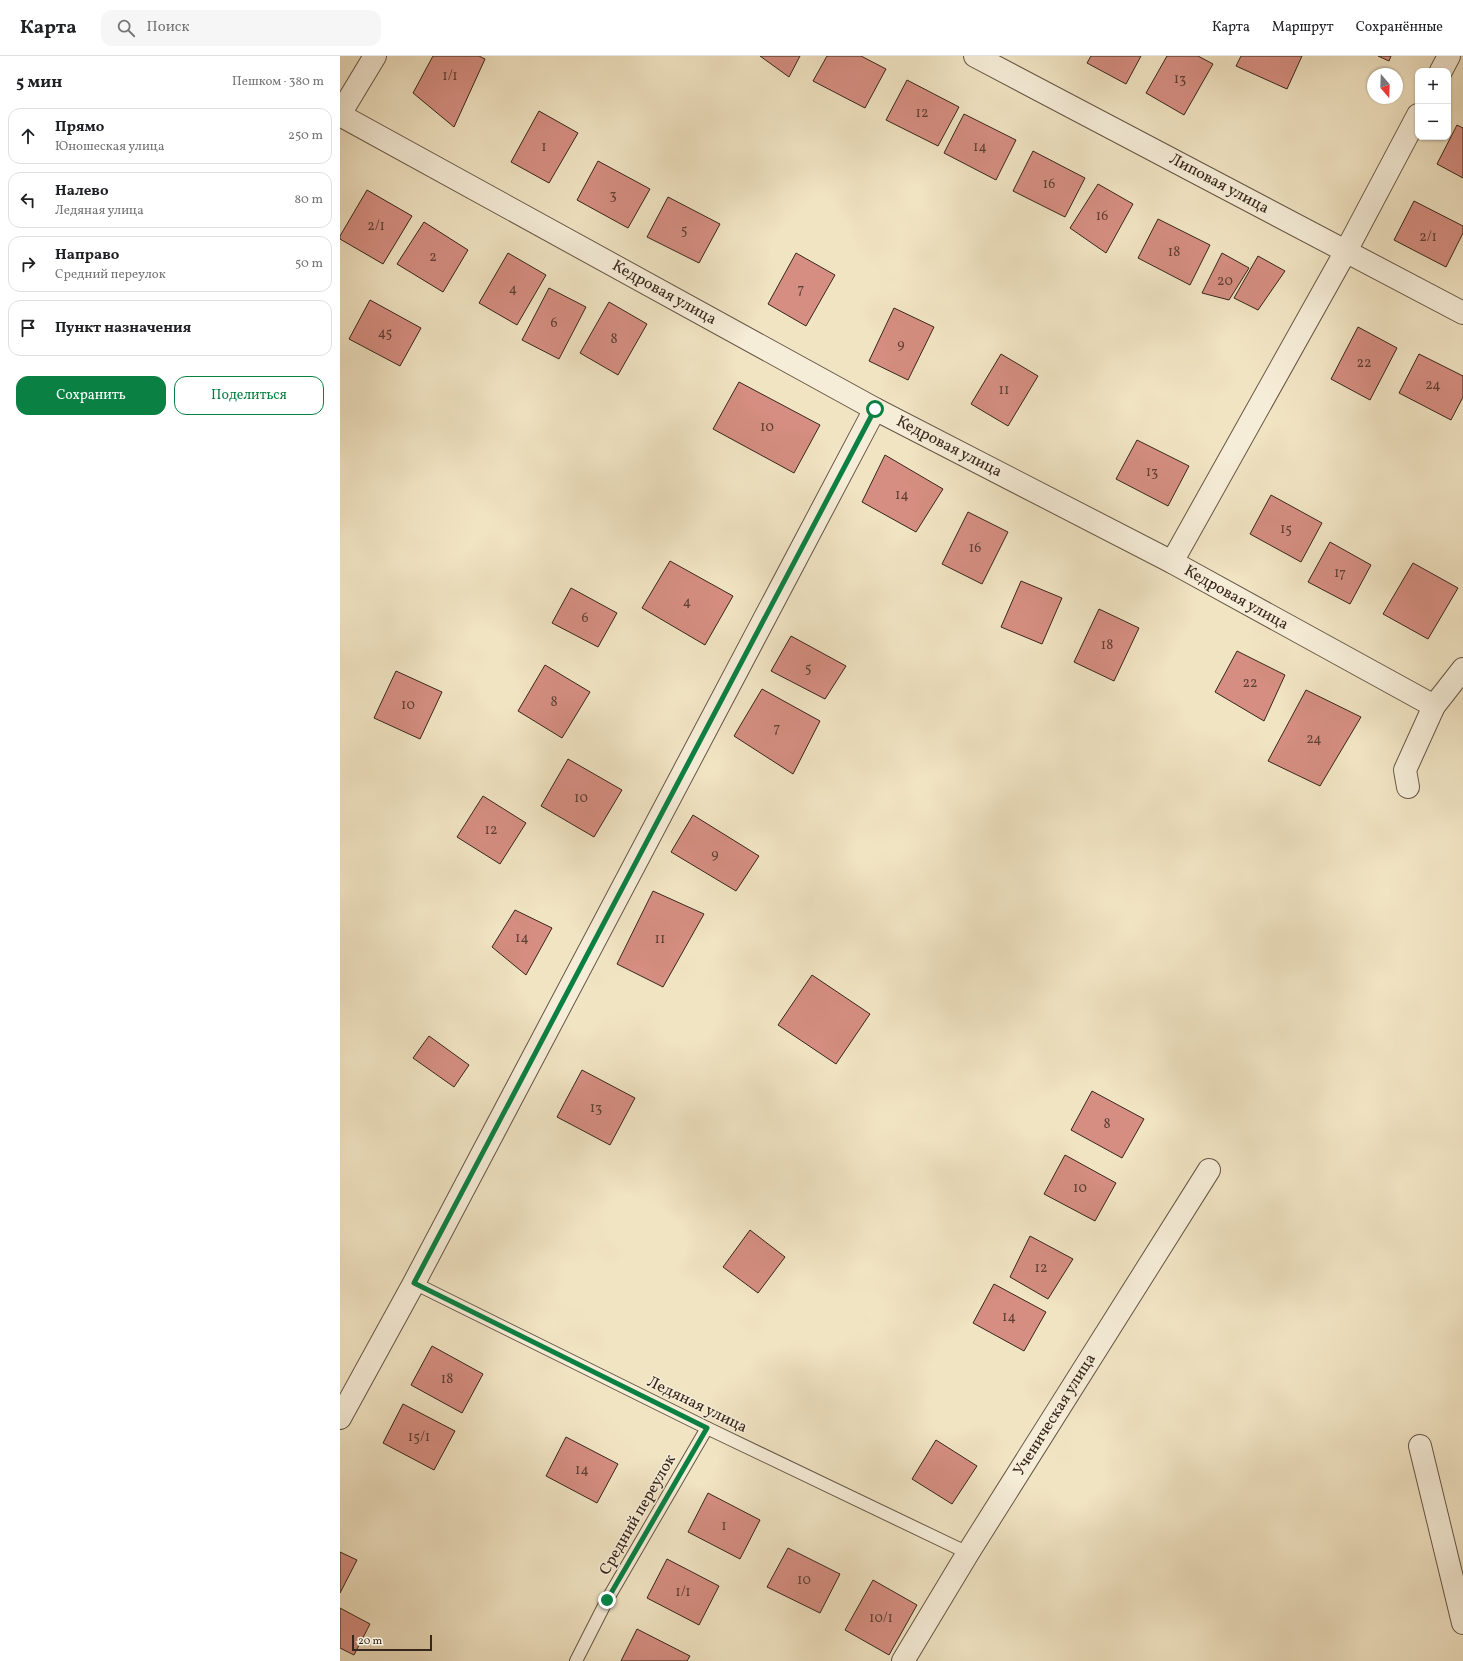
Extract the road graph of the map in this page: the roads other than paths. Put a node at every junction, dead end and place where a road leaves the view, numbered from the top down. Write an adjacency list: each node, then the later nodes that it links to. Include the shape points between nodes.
1 (375, 56): 5 (street)
2 (974, 56): 7 (street, Липовая улица)
3 (1449, 56): 4 (street)
4 (1443, 68)
5 (340, 114): 9 (street, Кедровая улица)
6 (1415, 121): 7 (street)
7 (1346, 251): 8 (street, Липовая улица); 10 (street)
8 (1463, 313)
9 (875, 409): 10 (street, Кедровая улица); 15 (street)
10 (1172, 562): 12 (street, Кедровая улица)
11 (1463, 670): 12 (street)
12 (1434, 706): 13 (street, via 1405,770)
13 (1408, 787)
14 (1209, 1170): 19 (street, Ученическая улица)
15 (414, 1283): 16 (street); 17 (lane, Ледяная улица)
16 (340, 1418)
17 (707, 1428): 19 (lane, Ледяная улица); 21 (lane, Средний переулок, via 607,1600)
18 (1420, 1446): 20 (street)
19 (968, 1553): 22 (street, Ученическая улица)
20 (1463, 1622)
21 (576, 1661)
22 (903, 1661)

